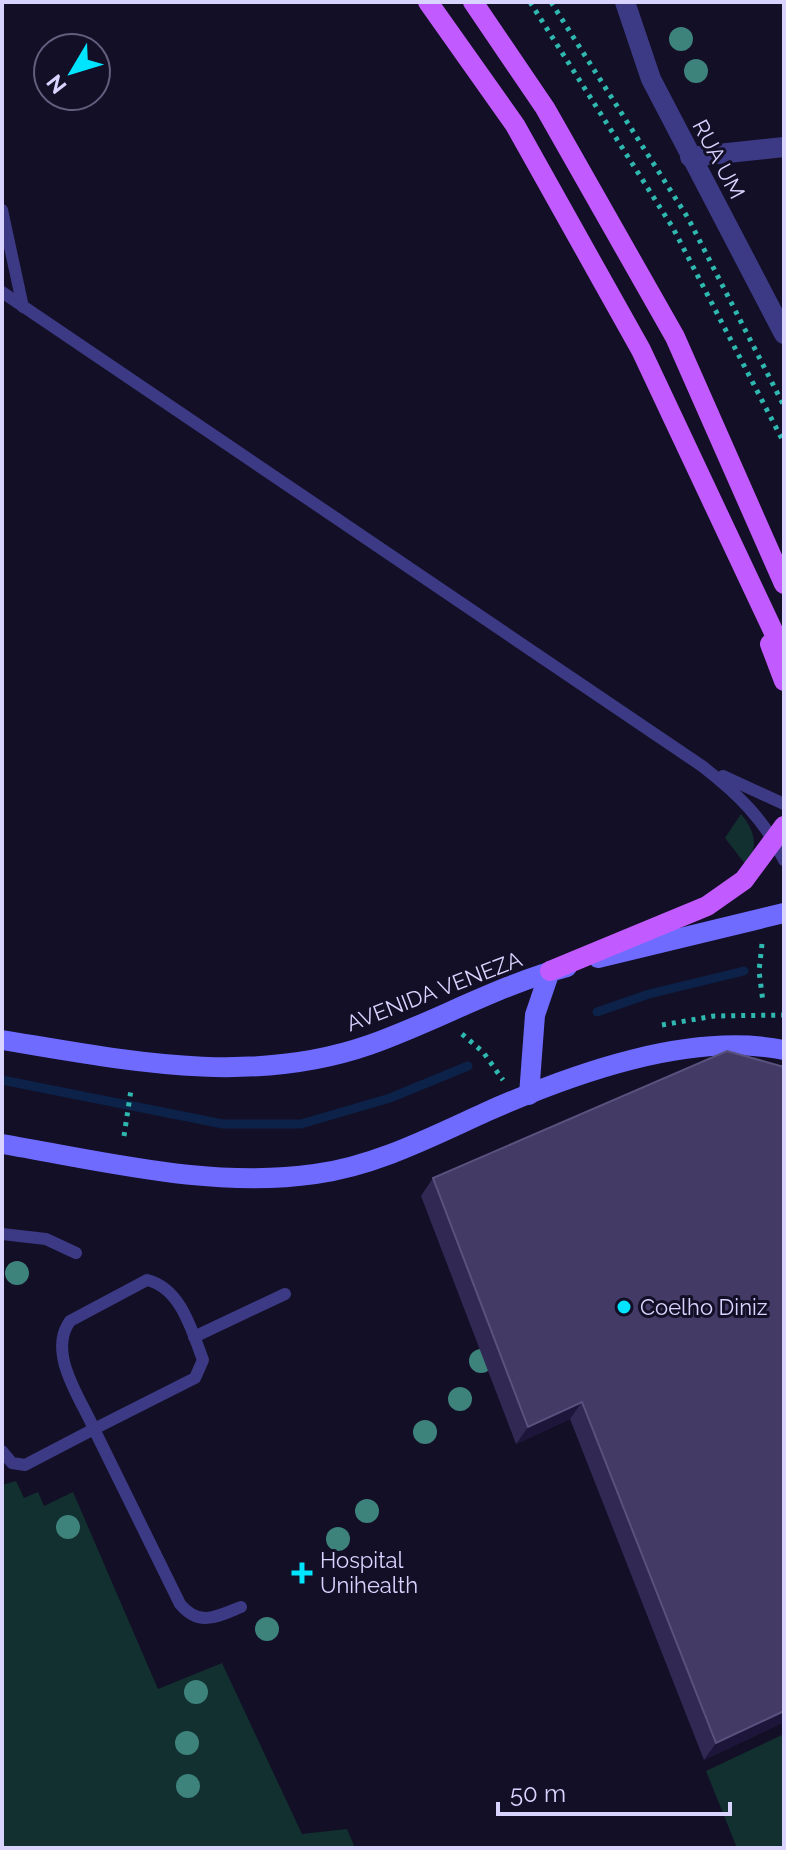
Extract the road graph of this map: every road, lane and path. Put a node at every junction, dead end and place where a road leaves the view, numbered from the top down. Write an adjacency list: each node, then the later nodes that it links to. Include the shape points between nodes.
1 (428, 2): 14 (main road, via 515,125 641,350)
2 (473, 2): 15 (main road, via 545,108 675,337)
3 (530, 2): 13 (path, via 673,228)
4 (551, 2): 12 (path, via 688,218)
5 (625, 2): 7 (street, RUA UM, via 640,54)
6 (784, 147): 7 (street)
7 (690, 157): 11 (street, RUA UM)
8 (2, 210): 10 (lane)
9 (2, 292): 10 (lane)
10 (23, 307): 18 (lane)
11 (784, 334)
12 (784, 406)
13 (784, 443)
14 (699, 470): 16 (main road); 17 (main road)
15 (784, 584)
16 (784, 654)
17 (784, 681)
18 (702, 766): 19 (lane); 20 (lane)
19 (784, 804)
20 (779, 833): 21 (lane); 24 (main road, via 744,880 707,906)
21 (784, 860)
22 (784, 913): 24 (main road, AVENIDA VENEZA)
23 (763, 939): 25 (path)
24 (550, 971): 29 (main road, AVENIDA VENEZA, via 369,1045 297,1062 185,1068); 33 (main road, via 535,1015)
25 (763, 1002)
26 (784, 1015): 27 (path)
27 (765, 1016)
28 (461, 1034): 31 (path, via 483,1052)
29 (2, 1040)
30 (784, 1050): 33 (main road, via 691,1045)
31 (505, 1082)
32 (131, 1090): 34 (path)
33 (529, 1095): 35 (main road, via 376,1160 316,1174 253,1179 151,1170)
34 (124, 1136)
35 (2, 1144)
36 (2, 1234): 37 (lane, via 46,1239)
37 (76, 1253)
38 (285, 1294): 39 (lane)
39 (194, 1337): 40 (lane, via 203,1360 195,1378); 40 (lane, via 171,1291 147,1280 70,1321 59,1349)
40 (94, 1429): 41 (lane, via 25,1465 12,1463); 42 (lane, via 180,1604 191,1617 206,1620)
41 (2, 1451)
42 (241, 1607)

